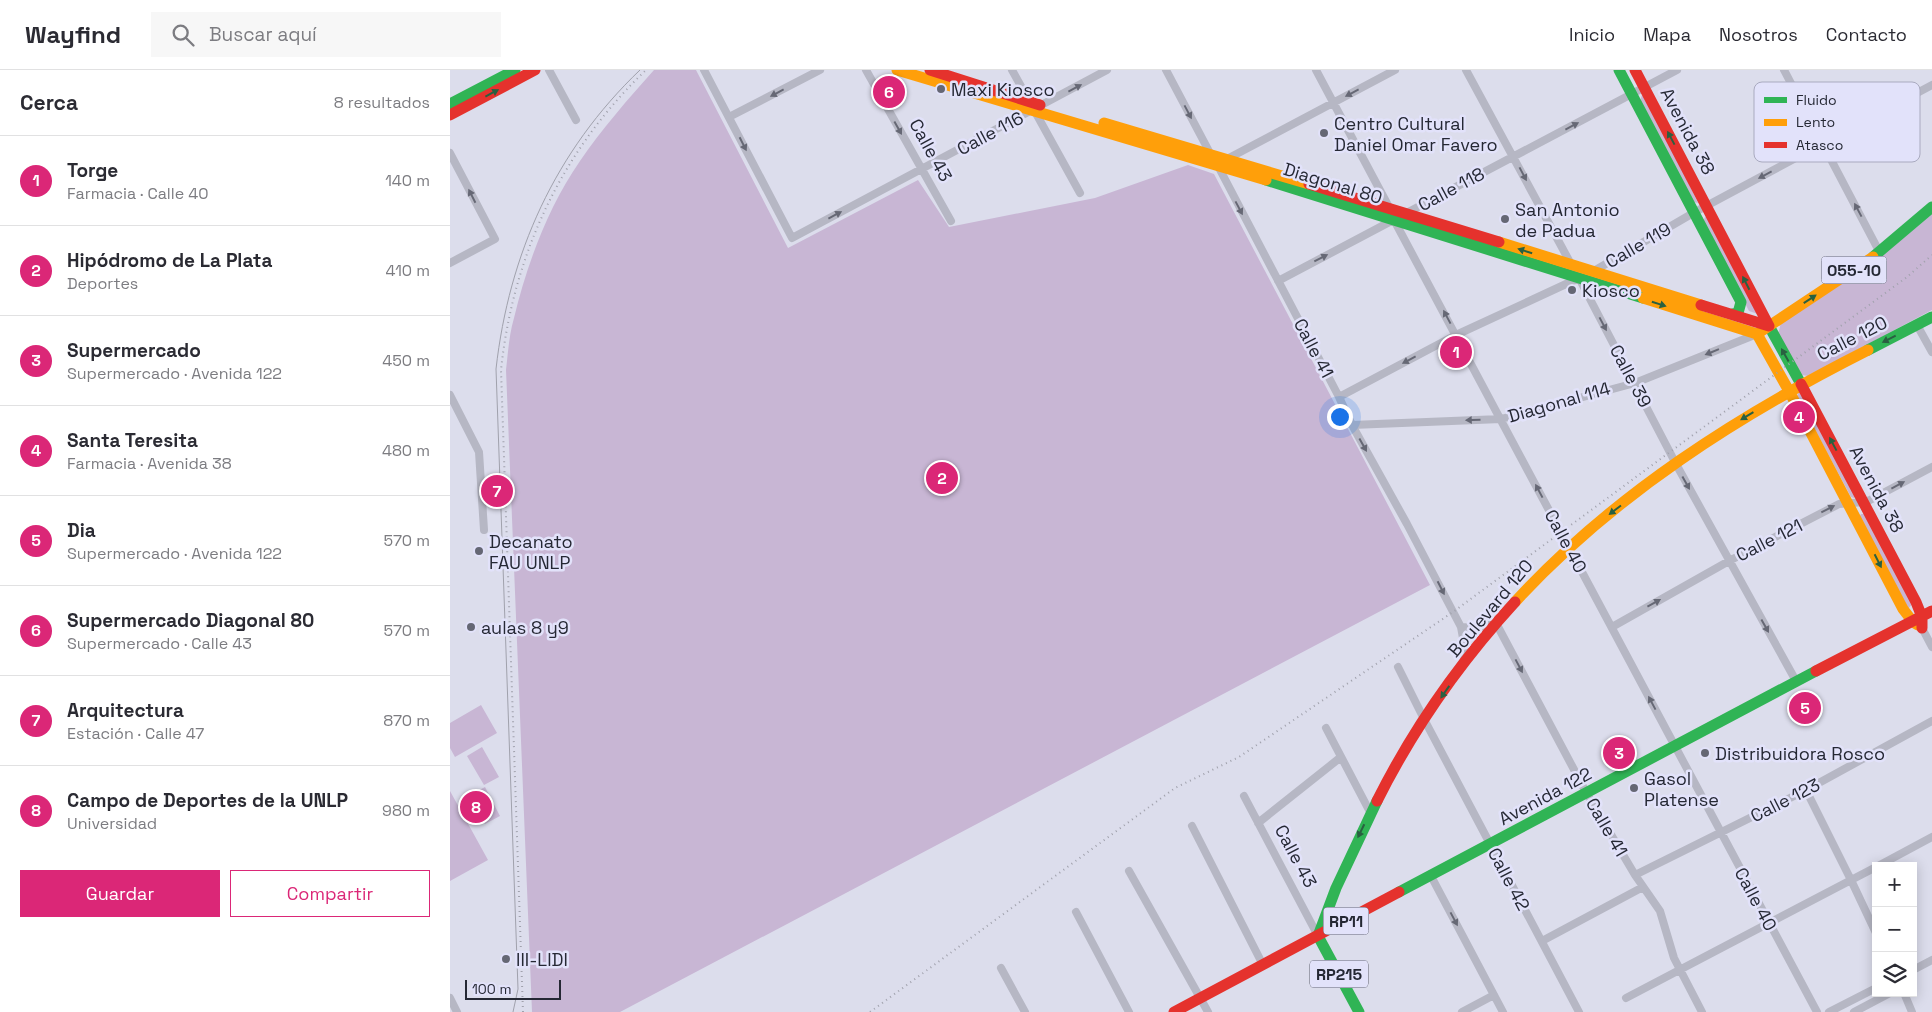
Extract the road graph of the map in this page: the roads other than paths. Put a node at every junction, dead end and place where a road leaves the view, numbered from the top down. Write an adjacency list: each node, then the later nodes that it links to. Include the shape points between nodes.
1 (515, 70): 25 (main road)
2 (535, 70): 27 (main road, one-way to 2)
3 (549, 70): 29 (street)
4 (704, 70): 28 (street)
5 (820, 70): 28 (street, one-way to 28)
6 (866, 70): 37 (street, Calle 43, one-way to 37)
7 (897, 70): 26 (main road, Diagonal 80)
8 (930, 70): 26 (main road, Diagonal 80)
9 (1012, 70): 26 (street)
10 (1107, 70): 26 (street, Calle 116, one-way to 10)
11 (1166, 70): 31 (street, Calle 41, one-way to 31)
12 (1316, 70): 24 (street, Calle 40)
13 (1395, 70): 24 (street, one-way to 24)
14 (1466, 70): 32 (street, Calle 39)
15 (1619, 70): 23 (main road, Avenida 38)
16 (1636, 70): 21 (main road, Avenida 38)
17 (1677, 70): 21 (street, Calle 118)
18 (1784, 70): 19 (street)
19 (1790, 82)
20 (1932, 85): 22 (street, Calle 119)
21 (1644, 87): 23 (street, Calle 118); 39 (main road, Avenida 38, one-way to 21)
22 (1920, 91)
23 (1632, 94): 32 (street, Calle 118, one-way to 23); 41 (main road, Avenida 38)
24 (1333, 103): 33 (street); 42 (street, Calle 40)
25 (450, 104)
26 (1034, 105): 31 (main road, Diagonal 80); 36 (main road, Diagonal 80); 37 (street, Calle 116); 38 (street)
27 (450, 115)
28 (730, 117): 37 (street, Calle 116, one-way to 37, via 792,238)
29 (576, 120)
30 (450, 153): 45 (street, one-way to 30, via 495,239)
31 (1210, 154): 33 (main road, Diagonal 80); 36 (street, Calle 41)
32 (1513, 157): 42 (street, Calle 118); 46 (street, Calle 39, one-way to 46)
33 (1227, 159): 36 (street); 42 (main road, Diagonal 80)
34 (1789, 162): 39 (street, Calle 119, one-way to 39)
35 (1832, 162): 44 (street, one-way to 35)
36 (1217, 165): 42 (main road, Diagonal 80); 49 (street, Calle 41, one-way to 49)
37 (921, 169): 43 (street, Calle 43)
38 (1080, 193)
39 (1707, 206): 41 (street, Calle 119); 53 (main road, Avenida 38, one-way to 39)
40 (1932, 207): 44 (main road, 055-10)
41 (1695, 212): 47 (street, Calle 119); 50 (main road, Avenida 38, via 1741,302 1738,313)
42 (1396, 215): 46 (main road, Diagonal 80, one-way to 42); 48 (main road, Diagonal 80); 49 (street, Calle 118, one-way to 42); 55 (street, Calle 40, one-way to 42)
43 (951, 221)
44 (1880, 253): 53 (main road, 055-10, one-way to 44)
45 (450, 264)
46 (1572, 265): 47 (main road, Diagonal 80); 48 (street, Calle 39)
47 (1592, 272): 48 (street, Calle 119); 50 (main road, Diagonal 80)
48 (1579, 278): 54 (main road, Diagonal 80, one-way to 54); 55 (street, Calle 119); 57 (street, Calle 39, one-way to 57)
49 (1278, 281): 61 (street, Calle 41)
50 (1733, 314): 53 (main road, Diagonal 80)
51 (1932, 317): 52 (main road, Calle 120)
52 (1917, 325): 56 (street); 58 (main road, Calle 120, one-way to 58)
53 (1769, 326): 54 (main road); 58 (main road, Avenida 38, one-way to 53)
54 (1757, 334): 57 (street, Diagonal 114, one-way to 57); 59 (main road, Avenida 38)
55 (1456, 335): 61 (street, Calle 119, one-way to 61); 63 (street, Calle 40)
56 (1932, 352)
57 (1635, 383): 63 (street, Diagonal 114); 65 (street, Calle 39)
58 (1801, 384): 59 (main road, Calle 120); 68 (main road, Avenida 38, one-way to 58)
59 (1789, 391): 65 (main road, Boulevard 120, one-way to 65, via 1733,424); 67 (main road, Avenida 38)
60 (450, 395): 62 (street)
61 (1340, 397): 64 (street, Calle 41)
62 (452, 404): 69 (street, via 479,452)
63 (1501, 419): 64 (street, Diagonal 114, one-way to 64); 70 (street, Calle 40, one-way to 63)
64 (1352, 425): 74 (street, Calle 41, one-way to 74)
65 (1676, 464): 70 (main road, Boulevard 120, one-way to 70); 71 (street, Calle 39, one-way to 71)
66 (1932, 467): 68 (street, Calle 121, one-way to 66)
67 (1847, 502): 68 (street, Calle 121); 71 (street, Calle 121, one-way to 67); 72 (main road, Avenida 38, one-way to 72, via 1903,609)
68 (1864, 502): 72 (main road, Avenida 38)
69 (484, 530)
70 (1570, 548): 73 (main road, Boulevard 120); 75 (street, Calle 40)
71 (1729, 561): 75 (street, Calle 121, one-way to 71); 79 (street, Calle 39, one-way to 79)
72 (1922, 619): 76 (street); 79 (main road, Avenida 122 / RP11)
73 (1496, 623): 74 (street, via 1479,628); 77 (main road, Boulevard 120); 86 (street, Calle 41, one-way to 86)
74 (1461, 627): 77 (street, Calle 41, via 1465,649)
75 (1612, 627): 83 (street, Calle 40, one-way to 75)
76 (1932, 647)
77 (1463, 665): 80 (main road, Boulevard 120, one-way to 80)
78 (1398, 667): 80 (street, Calle 42)
79 (1796, 681): 83 (main road, Avenida 122 / RP11)
80 (1425, 721): 88 (main road, Boulevard 120); 93 (street, Calle 42)
81 (1932, 721): 85 (street, Calle 123)
82 (1326, 728): 84 (street)
83 (1675, 746): 86 (main road, Avenida 122 / RP11); 91 (street, Calle 40)
84 (1341, 757): 88 (street); 89 (street)
85 (1806, 790): 91 (street, Calle 123); 99 (street)
86 (1588, 794): 93 (main road, Avenida 122 / RP11); 97 (street, Calle 41)
87 (1244, 796): 89 (street, Calle 43)
88 (1370, 812): 104 (main road, Boulevard 120, one-way to 104)
89 (1258, 823): 104 (street, Calle 43)
90 (1192, 826): 107 (street)
91 (1721, 832): 97 (street, Calle 123); 102 (street, Calle 40)
92 (1932, 837): 94 (street)
93 (1491, 844): 98 (main road, Avenida 122 / RP11); 105 (street, Calle 42)
94 (1885, 862)
95 (1872, 869): 99 (street)
96 (1129, 871): 116 (street)
97 (1635, 875): 100 (street, Calle 41)
98 (1431, 876): 104 (main road, Avenida 122 / RP11); 112 (street, one-way to 112)
99 (1852, 880): 102 (street); 103 (street)
100 (1643, 887): 105 (street); 109 (street, Calle 41, via 1663,919)
101 (1076, 912): 120 (street)
102 (1769, 923): 109 (street); 128 (street, Calle 40)
103 (1872, 924)
104 (1318, 936): 107 (main road, Avenida 122 / RP11); 123 (main road, Calle 43 / RP215)
105 (1542, 941): 126 (street, Calle 42)
106 (1932, 960): 110 (street)
107 (1263, 965): 116 (main road, Avenida 122 / RP11)
108 (1001, 968): 119 (street)
109 (1680, 968): 117 (street); 127 (street, Calle 41)
110 (1917, 968)
111 (1872, 990): 129 (street)
112 (1494, 995): 124 (street); 125 (street)
113 (1882, 997): 130 (street)
114 (1906, 997): 131 (street)
115 (450, 998): 118 (street)
116 (1200, 998): 121 (main road, Avenida 122 / RP11); 122 (street)
117 (1626, 998)
118 (457, 1012)
119 (1025, 1012)
120 (1129, 1012)
121 (1174, 1012)
122 (1208, 1012)
123 (1359, 1012)
124 (1462, 1012)
125 (1503, 1012)
126 (1579, 1012)
127 (1702, 1012)
128 (1817, 1012)
129 (1829, 1012)
130 (1854, 1012)
131 (1912, 1012)

